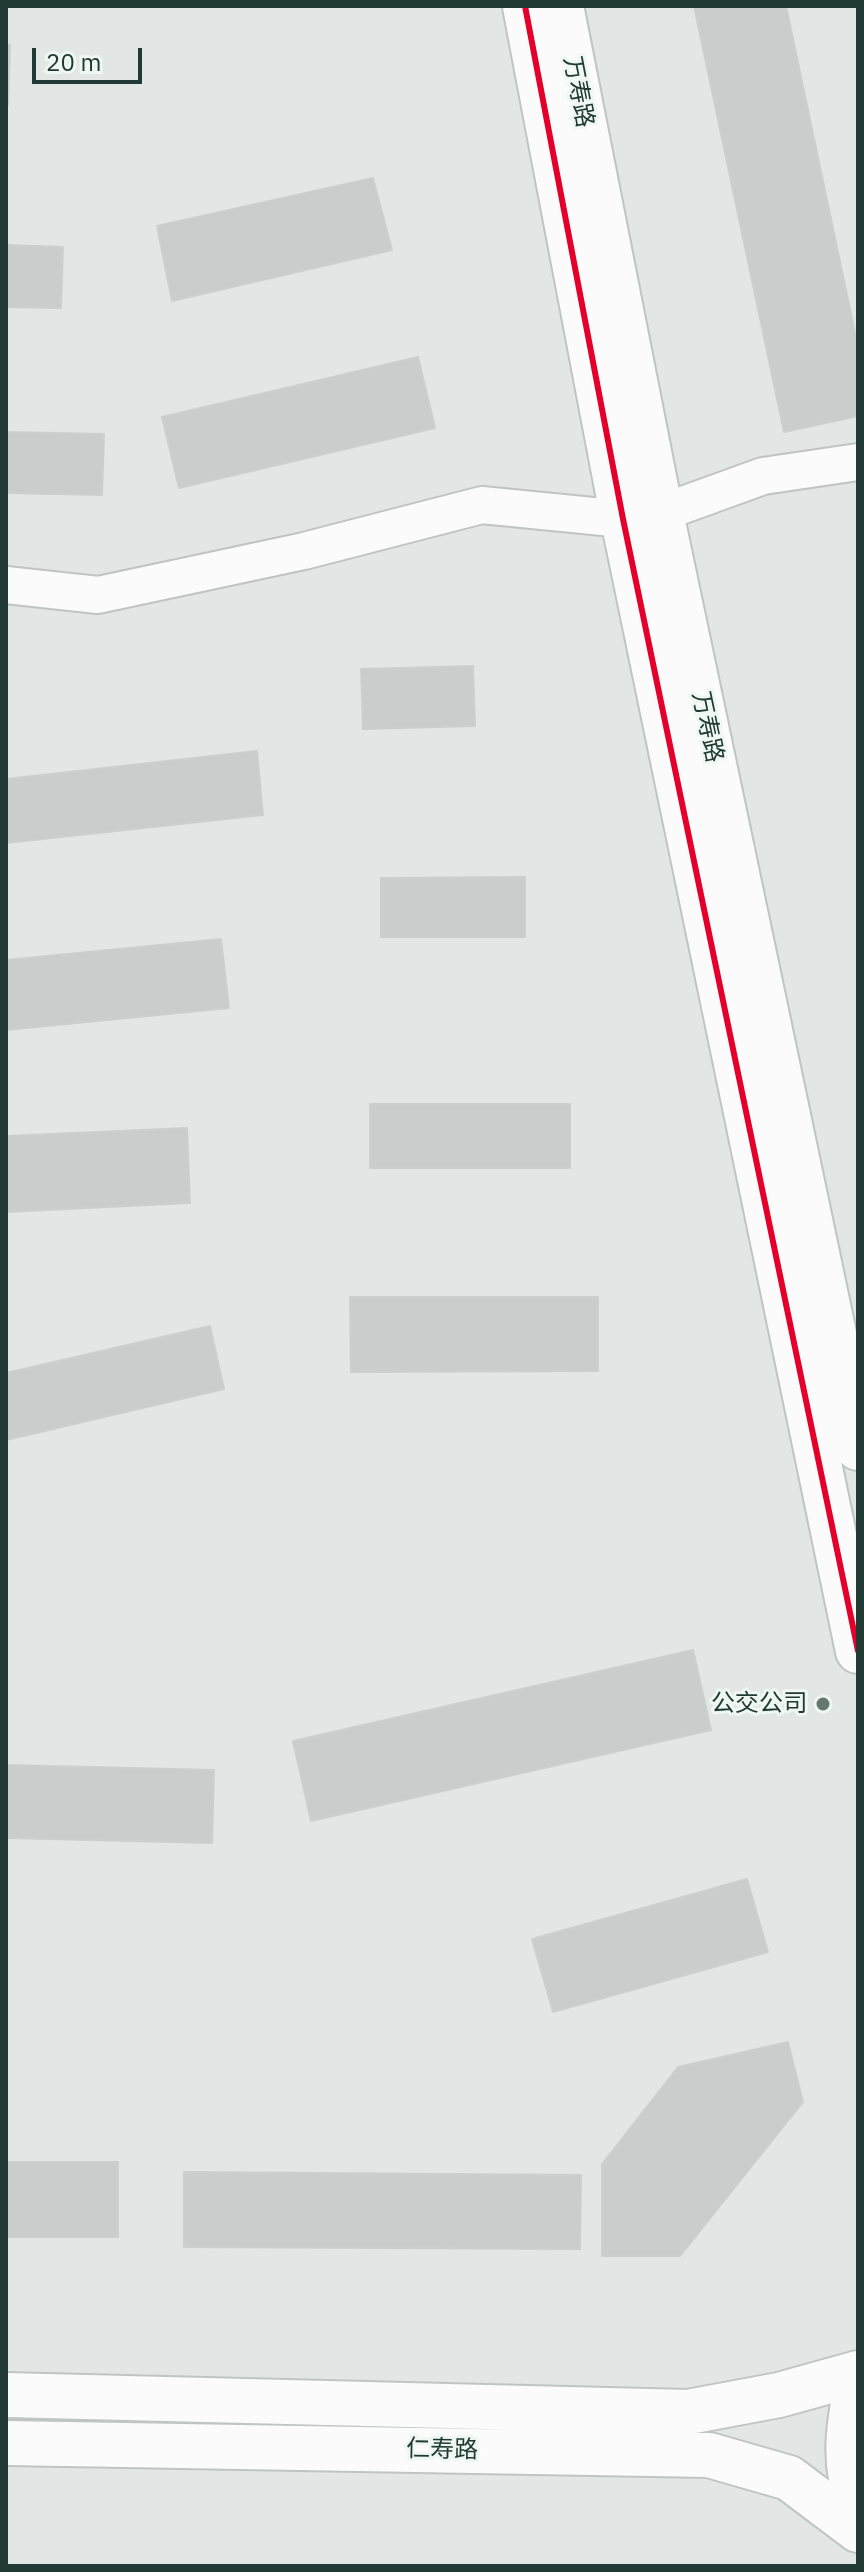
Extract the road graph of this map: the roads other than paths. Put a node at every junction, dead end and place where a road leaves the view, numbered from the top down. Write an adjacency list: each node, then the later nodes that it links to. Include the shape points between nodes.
1 (525, 6): 4 (main road, 万寿路)
2 (561, 6): 4 (main road, 万寿路)
3 (858, 462): 4 (street, via 763,476)
4 (642, 516): 5 (street, via 482,505 304,551 98,595); 6 (main road, 万寿路); 7 (main road, 万寿路)
5 (6, 585)
6 (858, 1448)
7 (858, 1651)
8 (858, 2375): 9 (main road, 仁寿路, via 688,2412); 11 (main road, via 847,2431)
9 (6, 2395)
10 (6, 2443): 12 (main road, 仁寿路, via 709,2455 789,2478)
11 (858, 2501)
12 (858, 2530)

